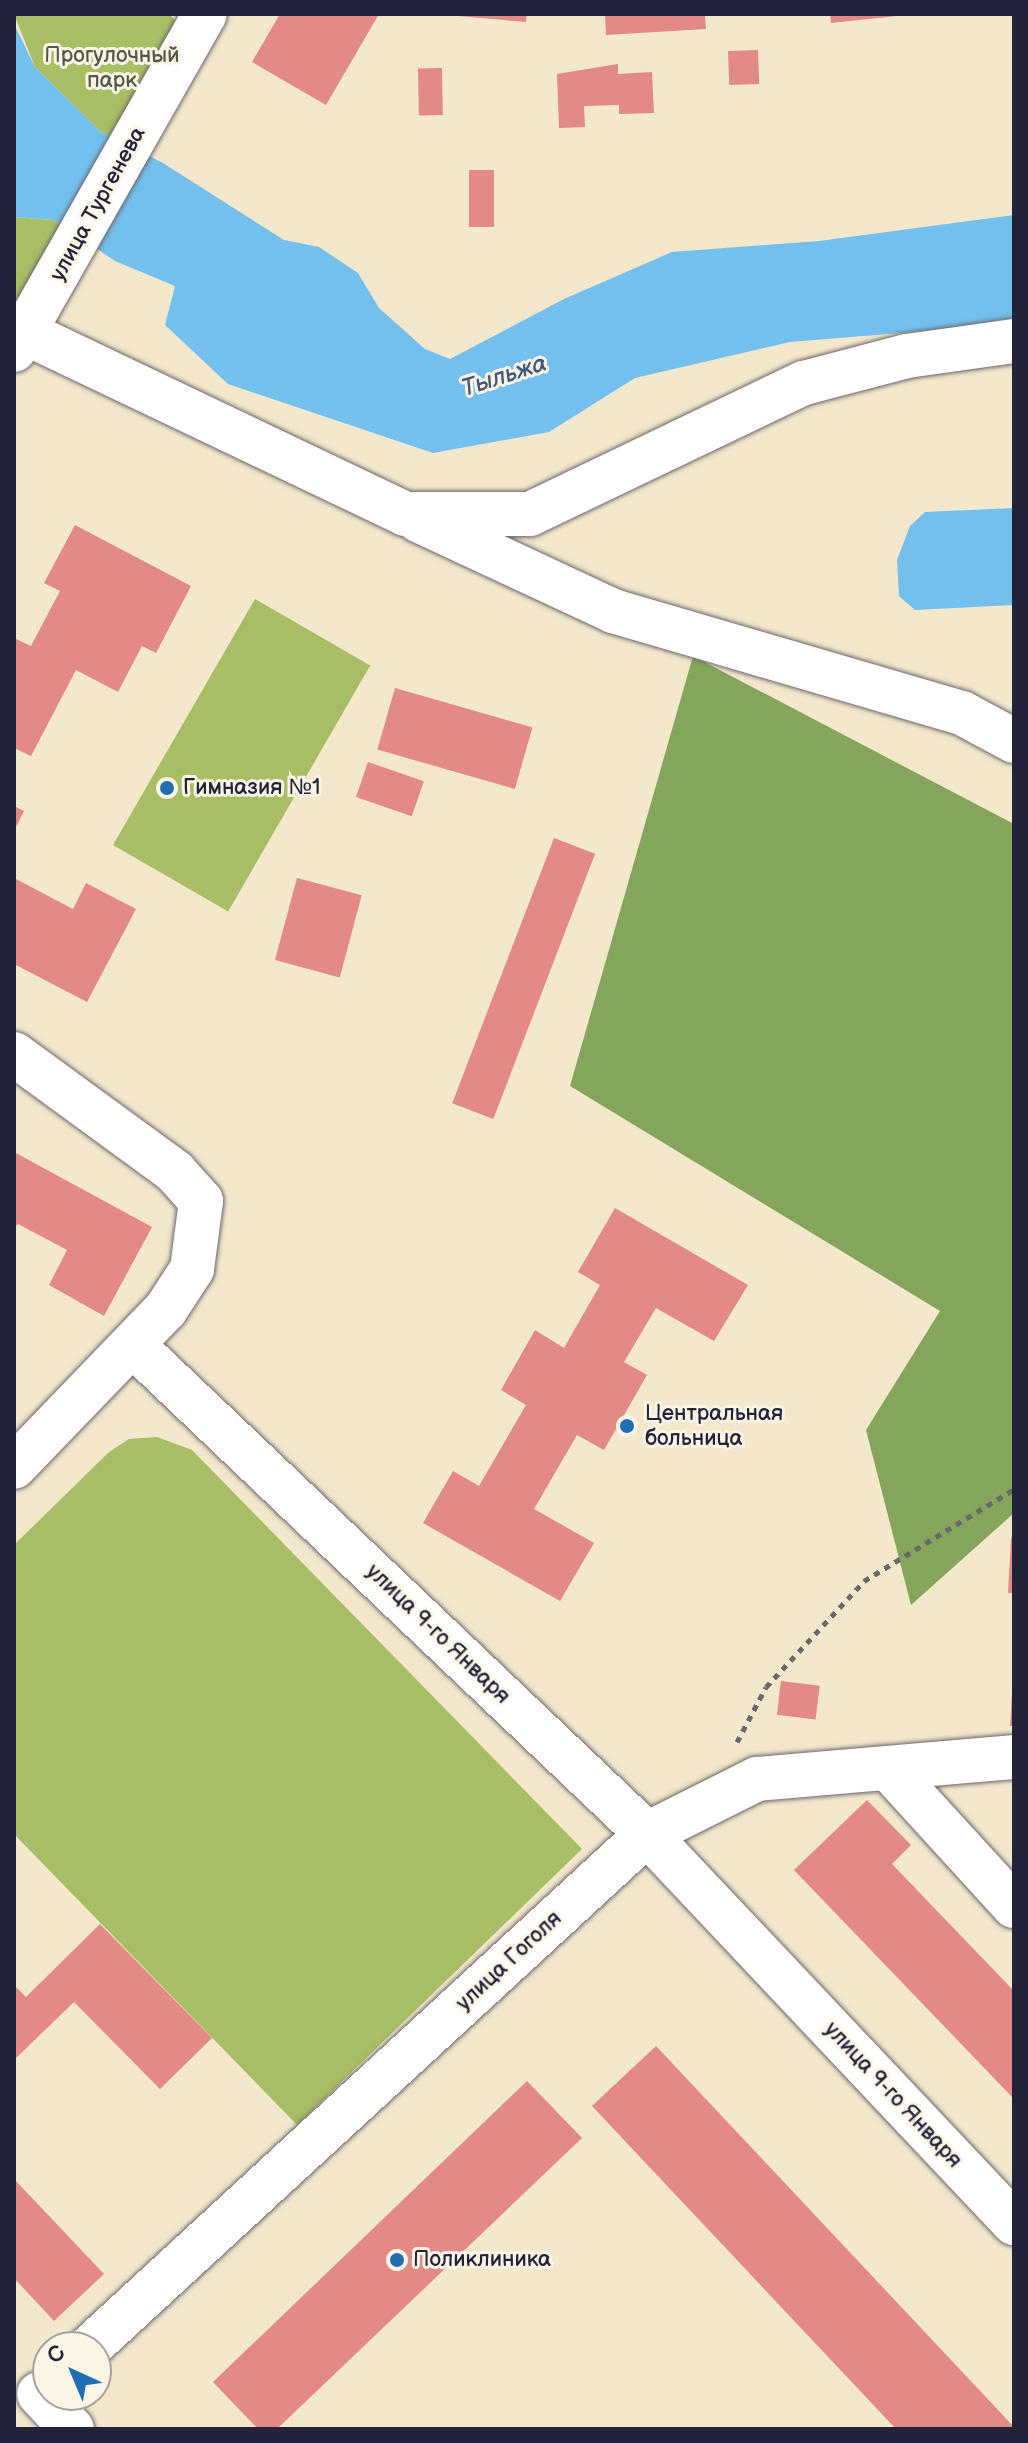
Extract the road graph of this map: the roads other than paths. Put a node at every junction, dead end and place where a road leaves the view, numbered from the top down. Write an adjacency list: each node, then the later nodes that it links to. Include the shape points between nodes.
1 (195, 31): 2 (street, улица Тургенева)
2 (19, 341): 4 (street)
3 (1014, 341): 4 (street, via 907,356 804,383 530,514)
4 (405, 514): 5 (street, via 613,611 962,713)
5 (1014, 741)
6 (14, 1054): 7 (street, via 175,1172 201,1201 192,1269)
7 (133, 1345): 8 (street); 11 (street, улица 9-го Января)
8 (14, 1467)
9 (1014, 1757): 10 (street, улица Гоголя)
10 (888, 1768): 11 (street, улица Гоголя, via 757,1779); 12 (street)
11 (647, 1834): 13 (street, улица 9-го Января); 14 (street, улица Гоголя)
12 (1014, 1906)
13 (1014, 2223)
14 (107, 2331)
15 (49, 2411): 16 (street)
16 (72, 2429)

